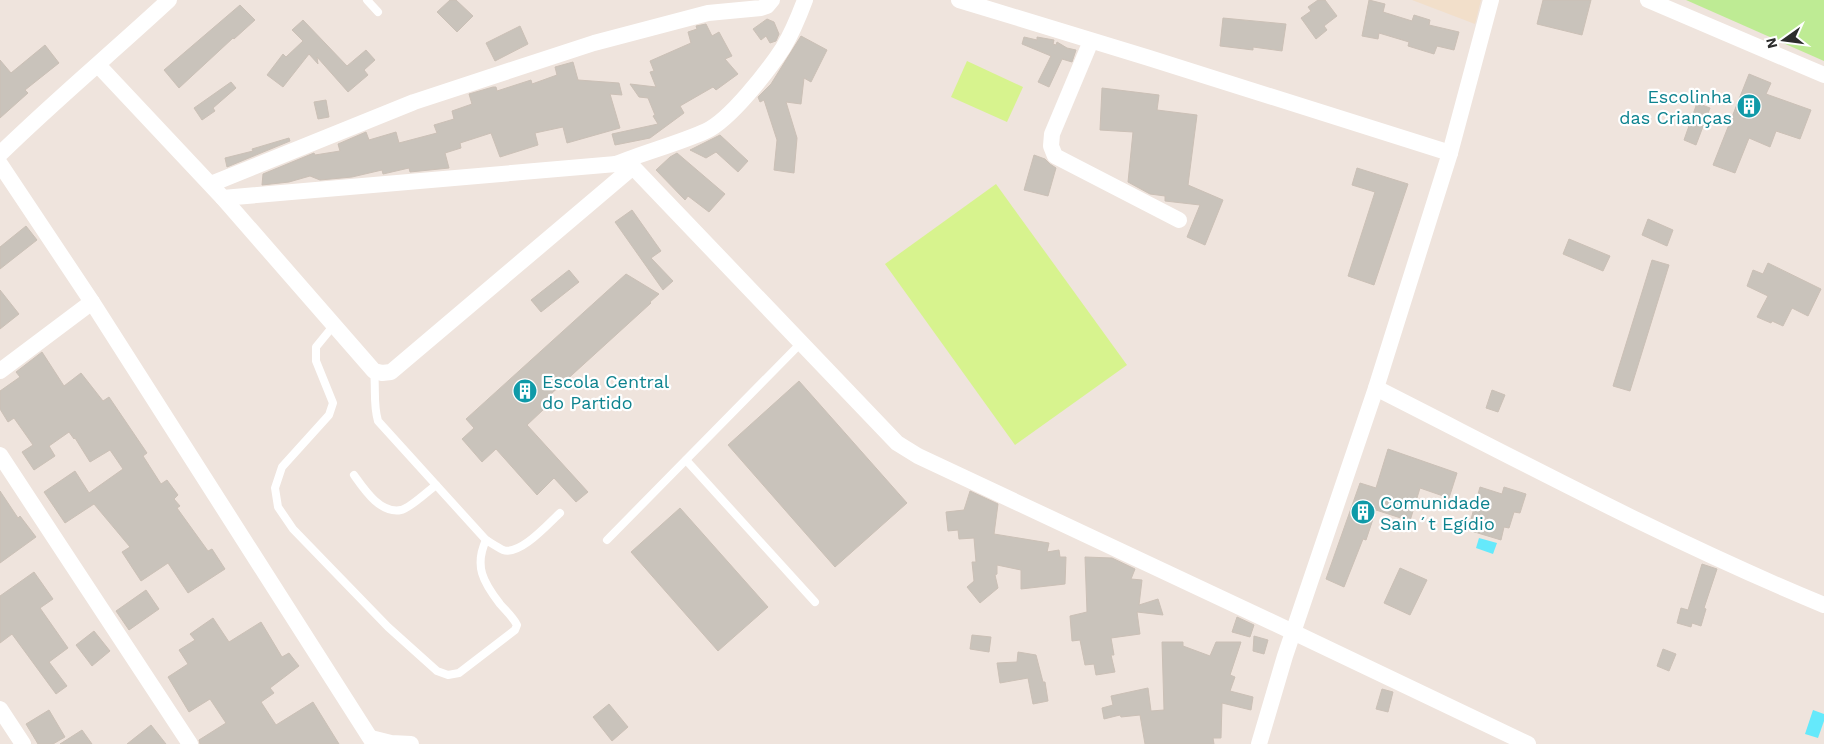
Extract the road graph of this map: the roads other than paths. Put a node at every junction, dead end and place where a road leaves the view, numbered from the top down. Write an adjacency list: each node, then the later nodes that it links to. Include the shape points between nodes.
1 (169, 0): 10 (street)
2 (367, 0): 8 (lane)
3 (772, 0): 17 (street, via 760,8 708,13 594,43 423,99)
4 (805, 0): 15 (street, via 783,48 727,116 707,130)
5 (959, 0): 9 (street)
6 (1491, 0): 12 (street)
7 (1648, 0): 11 (street)
8 (378, 12)
9 (1091, 41): 12 (street); 19 (street, via 1052,134 1051,146 1055,156)
10 (98, 65): 13 (street); 17 (street)
11 (1824, 75)
12 (1450, 153): 25 (street)
13 (0, 154)
14 (0, 164): 20 (street)
15 (616, 164): 16 (street); 18 (street)
16 (633, 167): 22 (street); 24 (street, via 391,372)
17 (211, 184): 18 (street)
18 (223, 198): 21 (street)
19 (1179, 220)
20 (92, 302): 23 (street); 37 (street)
21 (334, 325): 24 (street); 31 (lane, via 316,347 316,361 332,403 329,415 282,467 275,488 278,507 293,529 388,627 437,670 448,675 459,672 515,630 517,625 485,583 480,566)
22 (801, 343): 27 (lane); 35 (street, via 897,442 918,456)
23 (0, 370)
24 (374, 371): 29 (lane, via 374,408 378,421)
25 (1376, 388): 34 (street, via 1674,538); 35 (street)
26 (0, 455): 39 (street)
27 (686, 460): 32 (lane); 33 (lane)
28 (354, 474): 29 (lane, via 368,495 388,510 402,510)
29 (436, 485): 31 (lane)
30 (560, 513): 31 (lane, via 526,544 514,550 504,550)
31 (486, 540)
32 (606, 540)
33 (815, 602)
34 (1824, 606)
35 (1294, 632): 41 (street); 42 (street)
36 (0, 709): 38 (street)
37 (373, 741): 40 (street)
38 (22, 744)
39 (190, 744)
40 (411, 744)
41 (1258, 744)
42 (1528, 744)

